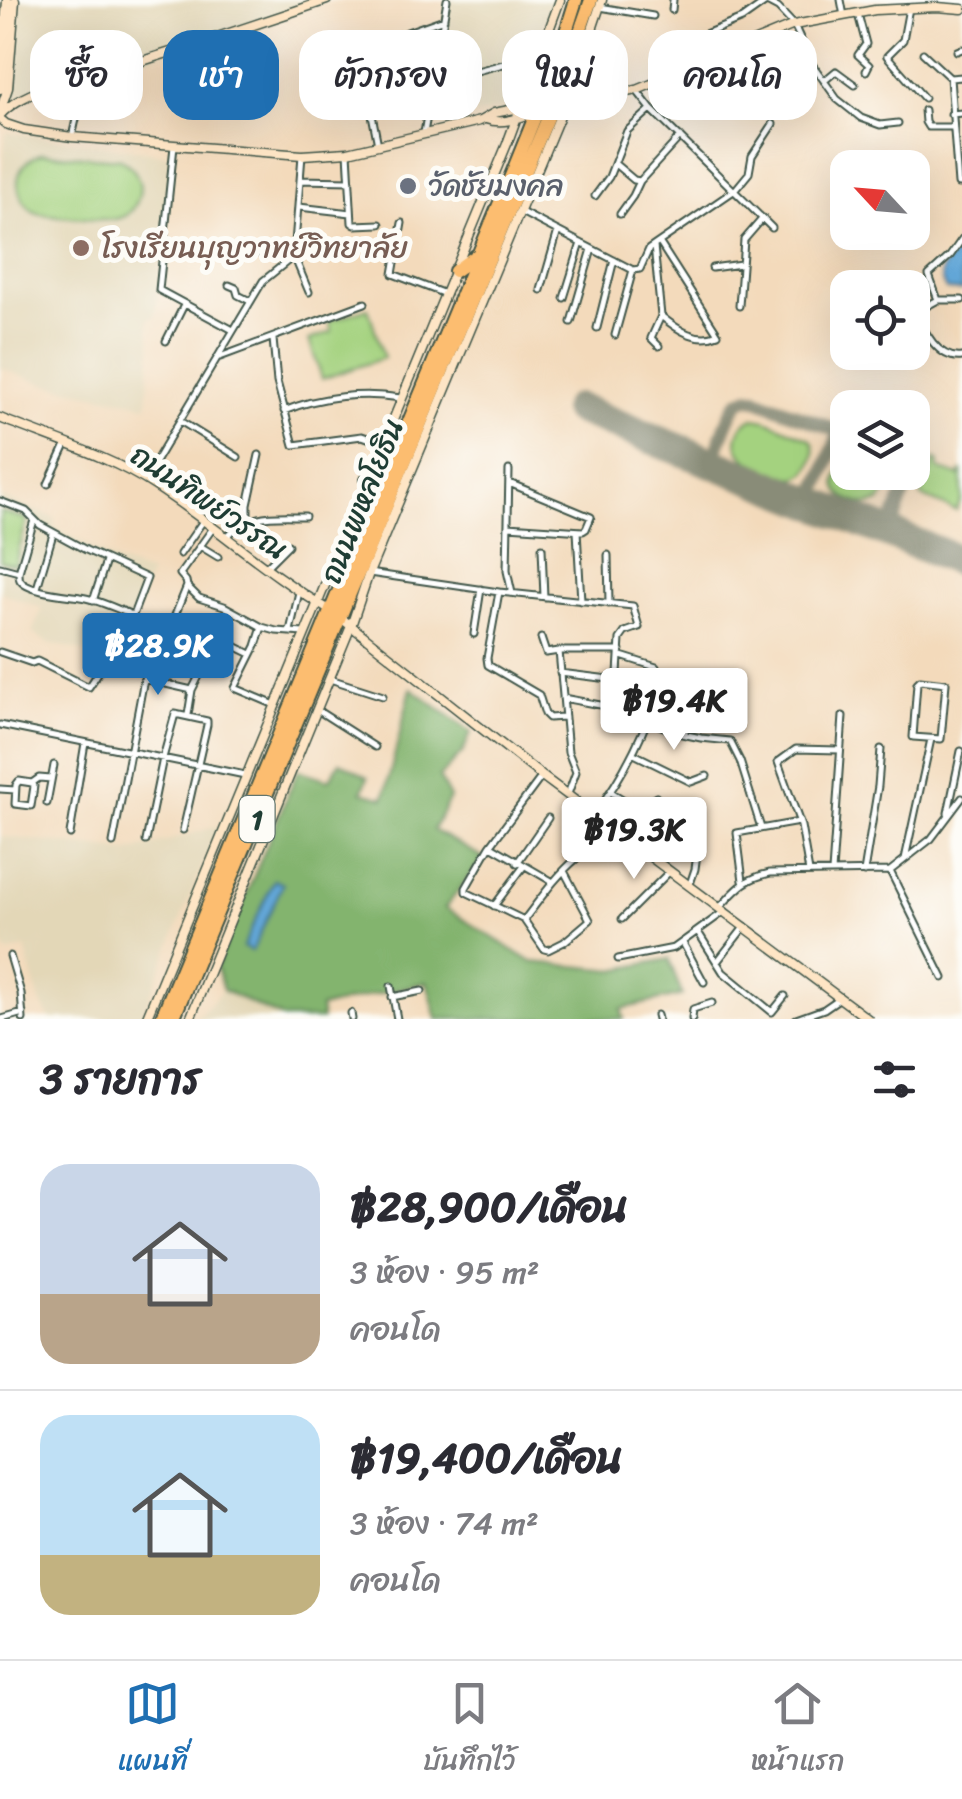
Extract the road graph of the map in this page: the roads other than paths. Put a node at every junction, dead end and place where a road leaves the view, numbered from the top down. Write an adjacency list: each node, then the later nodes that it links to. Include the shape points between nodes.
1 (7, 0): 35 (main road)
2 (15, 0): 45 (main road)
3 (447, 0): 18 (street)
4 (560, 0): 22 (main road, 1)
5 (576, 0): 23 (highway, ถนนพหลโยธิน / 1)
6 (673, 0): 14 (street)
7 (841, 0): 17 (street)
8 (322, 1): 28 (main road)
9 (764, 1): 19 (street); 25 (street)
10 (596, 4): 16 (street); 24 (highway, ถนนพหลโยธิน / 1)
11 (877, 5): 12 (main road); 15 (main road)
12 (907, 5): 13 (main road); 39 (street, via 903,40 887,58)
13 (962, 9)
14 (672, 10)
15 (858, 14): 17 (main road); 29 (street)
16 (653, 16)
17 (844, 16): 19 (main road)
18 (444, 19): 20 (street); 21 (street)
19 (794, 25): 26 (main road); 32 (street)
20 (413, 30)
21 (442, 30)
22 (550, 30)
23 (567, 30)
24 (585, 30)
25 (715, 30)
26 (782, 30)
27 (923, 54): 30 (street)
28 (143, 61)
29 (866, 71)
30 (950, 78): 31 (street); 44 (street)
31 (962, 78)
32 (824, 81): 34 (street, via 836,71); 56 (street, via 861,118 880,126)
33 (648, 85): 36 (main road)
34 (855, 85)
35 (0, 89)
36 (636, 90): 37 (main road); 40 (street)
37 (628, 92)
38 (30, 96): 45 (main road)
39 (924, 98)
40 (648, 105)
41 (924, 110): 58 (street, via 928,127)
42 (648, 112): 69 (street, via 626,131)
43 (962, 113): 44 (street)
44 (951, 114): 58 (street)
45 (0, 115): 60 (main road, via 24,130)
46 (502, 119): 59 (main road)
47 (76, 120): 60 (street)
48 (373, 120): 63 (street)
49 (426, 120): 59 (street)
50 (516, 120): 96 (main road, 1)
51 (520, 120): 62 (highway)
52 (541, 120): 62 (highway, ถนนพหลโยธิน / 1)
53 (546, 120): 115 (highway, ถนนพหลโยธิน / 1)
54 (547, 120): 77 (main road, 1)
55 (662, 120): 61 (street)
56 (898, 123)
57 (772, 124): 74 (street)
58 (952, 126): 65 (street)
59 (424, 133): 63 (main road)
60 (72, 137): 64 (main road)
61 (680, 137): 72 (street); 74 (street)
62 (525, 140): 90 (highway, ถนนพหลโยธิน / 1)
63 (378, 145): 67 (main road)
64 (174, 146): 68 (main road); 88 (street)
65 (954, 148): 66 (street); 73 (street)
66 (962, 148)
67 (348, 152): 68 (main road); 71 (street)
68 (302, 155): 70 (street)
69 (615, 164): 72 (street); 75 (street)
70 (300, 180): 71 (street); 76 (street)
71 (350, 181): 78 (street)
72 (640, 181): 79 (street)
73 (962, 184)
74 (734, 190): 80 (street); 87 (street)
75 (595, 196)
76 (298, 207): 78 (street); 91 (street)
77 (519, 211): 84 (street); 119 (main road, 1)
78 (351, 213): 82 (street, via 355,225)
79 (620, 214)
80 (762, 218): 83 (street); 93 (street, via 745,236)
81 (402, 223): 100 (street, via 394,274)
82 (380, 224)
83 (772, 228)
84 (558, 231): 86 (street); 98 (street)
85 (962, 239): 102 (street, via 930,275)
86 (581, 243): 89 (street); 101 (street)
87 (656, 244): 95 (street); 108 (street); 108 (street, via 718,334 695,336)
88 (164, 246): 91 (street); 106 (street, via 160,290)
89 (592, 249): 92 (street); 109 (street)
90 (479, 253): 96 (highway); 136 (highway, ถนนพหลโยธิน / 1)
91 (294, 256): 99 (street); 104 (street)
92 (614, 260): 95 (street); 110 (street)
93 (741, 264): 94 (street); 107 (street)
94 (712, 268)
95 (633, 270): 112 (street)
96 (455, 271): 100 (main road, 1)
97 (229, 285): 104 (street)
98 (541, 290)
99 (309, 292)
100 (445, 294): 120 (main road, 1)
101 (564, 298)
102 (938, 300): 103 (street); 117 (street, via 916,315 938,349)
103 (962, 300)
104 (250, 301): 111 (street)
105 (366, 303): 113 (street)
106 (184, 305): 111 (street); 114 (street)
107 (739, 306)
108 (662, 316): 116 (street, via 651,338)
109 (571, 322)
110 (597, 328)
111 (233, 330): 118 (street)
112 (615, 336)
113 (273, 339): 118 (street); 121 (street)
114 (166, 342)
115 (453, 345): 119 (highway); 134 (highway, ถนนพหลโยธิน / 1)
116 (660, 346)
117 (962, 357)
118 (217, 358): 123 (street)
119 (454, 368): 128 (main road, 1)
120 (401, 398): 121 (street, via 307,401); 124 (main road, 1)
121 (284, 410): 124 (street, via 296,445 362,436)
122 (0, 418): 125 (main road, ถนนทิพย์วรรณ)
123 (180, 421): 127 (street); 130 (street)
124 (382, 443): 131 (main road, 1)
125 (66, 445): 130 (main road, ถนนทิพย์วรรณ); 133 (street)
126 (259, 456): 138 (street)
127 (238, 457)
128 (414, 465): 134 (highway); 156 (main road, 1)
129 (509, 470): 132 (street)
130 (144, 479): 140 (main road, ถนนทิพย์วรรณ)
131 (368, 479): 136 (highway); 166 (main road, 1)
132 (509, 483): 141 (street); 143 (street, via 589,516 585,531)
133 (48, 484)
134 (395, 486): 168 (highway, ถนนพหลโยธิน / 1)
135 (0, 501): 139 (street)
136 (374, 507): 168 (highway, ถนนพหลโยธิน / 1)
137 (305, 516): 138 (street)
138 (248, 519): 145 (street)
139 (34, 520): 144 (street); 155 (street)
140 (203, 521): 142 (main road, ถนนทิพย์วรรณ); 149 (street)
141 (508, 526): 143 (street); 162 (street)
142 (213, 528): 145 (main road, ถนนทิพย์วรรณ); 147 (street)
143 (577, 531): 165 (street)
144 (53, 532): 152 (street); 158 (street)
145 (226, 536): 153 (main road, ถนนทิพย์วรรณ)
146 (288, 545): 153 (street)
147 (200, 546): 151 (street); 157 (street, via 180,574)
148 (542, 548): 163 (street)
149 (180, 554)
150 (608, 555): 167 (street)
151 (218, 557)
152 (106, 560): 164 (street); 164 (street, via 146,578 133,615)
153 (267, 566): 160 (main road, ถนนทิพย์วรรณ)
154 (0, 567): 155 (street)
155 (19, 572): 158 (street, via 22,582)
156 (370, 574): 159 (street); 168 (main road, 1)
157 (186, 586): 169 (street); 181 (street, via 171,625 156,626)
158 (37, 588): 164 (street)
159 (481, 589): 161 (street); 173 (street)
160 (300, 592): 166 (main road, ถนนทิพย์วรรณ); 171 (street)
161 (499, 592): 162 (street); 195 (street, via 488,665 541,696 547,717)
162 (512, 593): 163 (street)
163 (544, 597): 165 (street)
164 (94, 601)
165 (581, 601): 167 (street)
166 (316, 603): 168 (main road, ถนนทิพย์วรรณ); 172 (main road, 1)
167 (609, 604): 178 (street, via 633,606 639,624 621,635)
168 (341, 619): 184 (main road, 1); 206 (highway, ถนนพหลโยธิน / 1); 212 (main road, ถนนทิพย์วรรณ); 270 (highway, ถนนพหลโยธิน / 1)
169 (262, 626): 171 (street); 179 (street)
170 (224, 628): 174 (street)
171 (290, 631): 172 (street)
172 (304, 633): 190 (main road, 1)
173 (474, 634)
174 (218, 638): 179 (street); 186 (street)
175 (541, 638): 176 (street, via 544,653)
176 (559, 650): 178 (street); 182 (street)
177 (0, 652): 181 (street, via 37,661 89,687 104,664)
178 (620, 653): 180 (street); 185 (street)
179 (251, 654): 190 (street, via 235,688)
180 (656, 667)
181 (146, 671): 183 (street)
182 (560, 673): 185 (street); 189 (street)
183 (144, 679): 186 (street); 205 (street)
184 (330, 679): 188 (street); 192 (main road, 1)
185 (618, 681): 191 (street)
186 (192, 690): 193 (street)
187 (687, 695): 198 (street)
188 (383, 696)
189 (562, 698): 191 (street); 195 (street)
190 (275, 706): 211 (main road, 1)
191 (616, 708): 196 (street)
192 (317, 710): 201 (street); 271 (main road, 1)
193 (188, 715): 208 (street, via 174,716); 210 (street, via 207,720)
194 (843, 716): 203 (street)
195 (564, 718): 219 (street, via 576,772)
196 (648, 719): 198 (street); 207 (street)
197 (0, 725): 200 (street)
198 (685, 734): 228 (street, via 730,741)
199 (931, 739): 199 (street, via 913,737 920,680 946,684 941,740); 237 (street)
200 (85, 743): 205 (street); 231 (street)
201 (376, 747)
202 (882, 749): 243 (street)
203 (840, 750): 227 (street, via 796,750 778,762); 242 (street)
204 (961, 751): 224 (street)
205 (130, 752): 208 (street); 233 (street)
206 (271, 753): 211 (highway); 269 (highway, ถนนพหลโยธิน / 1)
207 (634, 754): 213 (street, via 691,782); 218 (street)
208 (163, 758): 210 (street); 232 (street)
209 (54, 765): 214 (street)
210 (198, 765): 211 (street); 230 (street)
211 (249, 773): 268 (main road, 1)
212 (542, 776): 219 (main road, ถนนทิพย์วรรณ); 234 (street)
213 (707, 776)
214 (51, 779): 215 (street); 222 (street)
215 (32, 783): 217 (street, via 19,781); 217 (street, via 31,806 16,804)
216 (0, 788): 217 (street)
217 (15, 790)
218 (612, 792): 220 (street, via 632,805); 223 (street)
219 (568, 795): 223 (main road, ถนนทิพย์วรรณ)
220 (656, 797)
221 (962, 798): 224 (street)
222 (47, 804)
223 (594, 814): 229 (main road, ถนนทิพย์วรรณ)
224 (948, 816): 237 (street)
225 (548, 818): 238 (street)
226 (675, 818): 236 (street)
227 (799, 822): 228 (street); 241 (street)
228 (761, 828): 246 (street, via 736,833)
229 (614, 829): 236 (main road, ถนนทิพย์วรรณ); 240 (street)
230 (184, 830)
231 (70, 834)
232 (146, 841)
233 (113, 843)
234 (490, 846): 238 (street); 248 (street, via 466,888)
235 (698, 846): 247 (street)
236 (642, 850): 239 (main road, ถนนทิพย์วรรณ)
237 (905, 862): 244 (street)
238 (520, 865): 245 (street); 248 (street)
239 (671, 870): 247 (main road, ถนนทิพย์วรรณ); 250 (street)
240 (564, 871): 245 (street); 251 (street, via 590,920 548,950)
241 (809, 872): 242 (street); 246 (street)
242 (832, 872): 243 (street)
243 (864, 872): 244 (street)
244 (890, 872): 258 (street)
245 (554, 882): 251 (street)
246 (744, 882): 249 (street)
247 (690, 884): 249 (main road, ถนนทิพย์วรรณ)
248 (494, 906): 251 (street)
249 (722, 909): 252 (main road, ถนนทิพย์วรรณ); 253 (street)
250 (622, 919)
251 (524, 920)
252 (745, 926): 257 (street); 264 (main road, ถนนทิพย์วรรณ)
253 (698, 932): 254 (street); 257 (street)
254 (683, 943): 256 (street); 259 (street)
255 (10, 956): 266 (street)
256 (618, 959)
257 (717, 962): 263 (street, via 772,1012)
258 (943, 978)
259 (704, 982)
260 (390, 986): 262 (street)
261 (422, 991): 262 (street)
262 (392, 996): 272 (street)
263 (785, 996)
264 (840, 998): 274 (street); 275 (main road, ถนนทิพย์วรรณ)
265 (712, 1004): 273 (street, via 693,1009)
266 (23, 1016): 267 (street)
267 (2, 1019)
268 (146, 1019)
269 (161, 1019)
270 (173, 1019)
271 (190, 1019)
272 (397, 1019)
273 (692, 1019)
274 (796, 1019)
275 (868, 1019)

